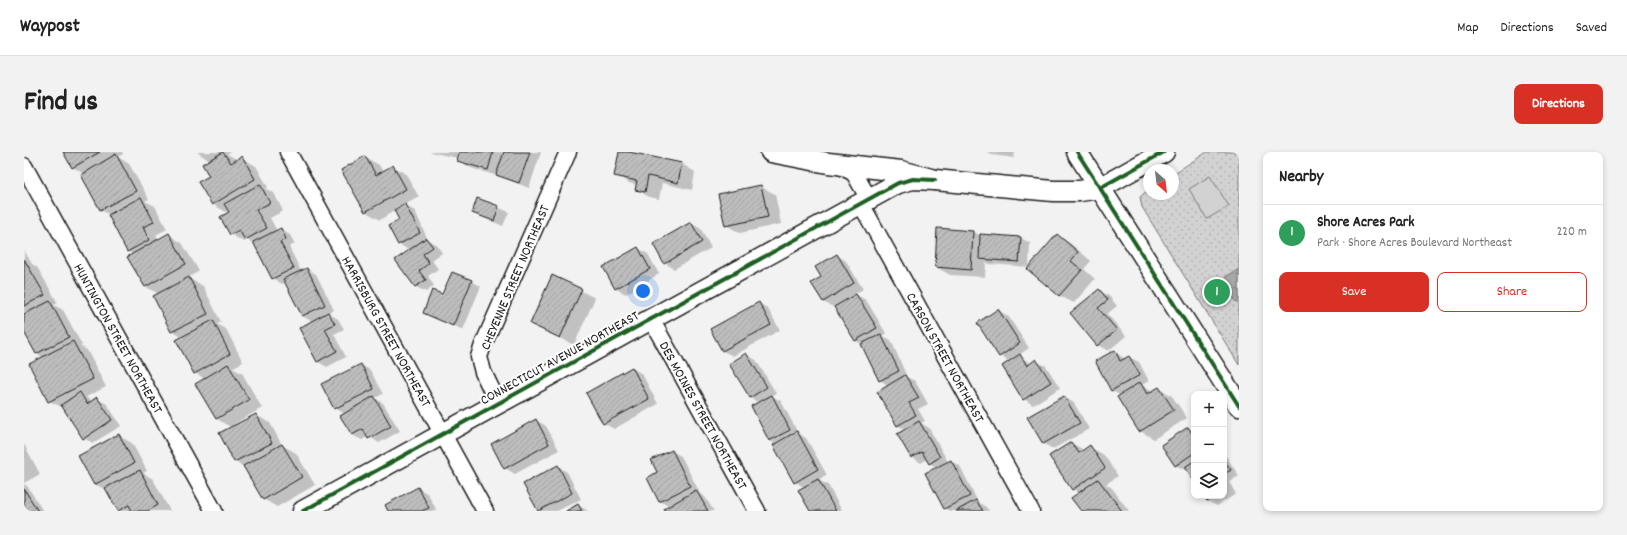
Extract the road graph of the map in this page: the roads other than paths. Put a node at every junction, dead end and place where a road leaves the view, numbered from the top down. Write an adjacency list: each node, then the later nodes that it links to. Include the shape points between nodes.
1 (288, 152): 14 (street, HARRISBURG STREET NORTHEAST)
2 (568, 152): 12 (street, CHEYENNE STREET NORTHEAST, via 479,357 483,372)
3 (771, 152): 6 (street)
4 (1077, 152): 9 (street)
5 (1164, 152): 9 (street)
6 (836, 164): 8 (street, via 901,171); 10 (street, CARSON STREET NORTHEAST, via 854,173)
7 (24, 166): 15 (street, HUNTINGTON STREET NORTHEAST)
8 (935, 180): 9 (street, via 1053,191); 10 (street, CONNECTICUT AVENUE NORTHEAST, via 913,179 903,182)
9 (1100, 188): 13 (street)
10 (865, 202): 11 (street, CONNECTICUT AVENUE NORTHEAST); 19 (street, CARSON STREET NORTHEAST)
11 (651, 319): 12 (street, CONNECTICUT AVENUE NORTHEAST); 18 (street, DES MOINES STREET NORTHEAST)
12 (498, 403): 14 (street, CONNECTICUT AVENUE NORTHEAST)
13 (1239, 406)
14 (443, 433): 16 (street, CONNECTICUT AVENUE NORTHEAST); 17 (street, HARRISBURG STREET NORTHEAST)
15 (214, 511)
16 (303, 511)
17 (486, 511)
18 (757, 511)
19 (1031, 511)

